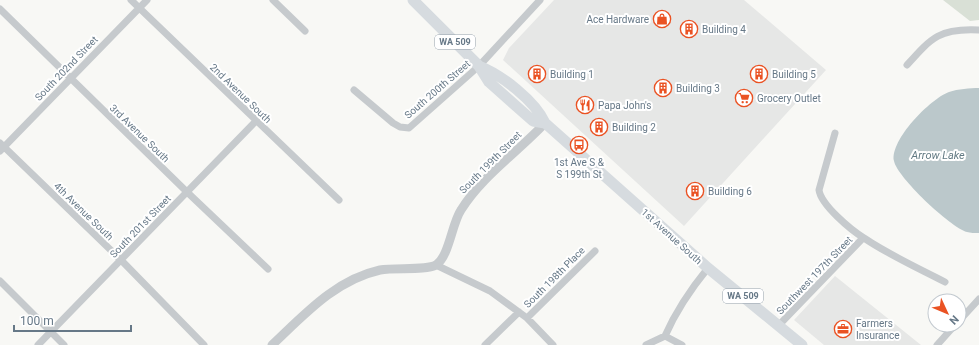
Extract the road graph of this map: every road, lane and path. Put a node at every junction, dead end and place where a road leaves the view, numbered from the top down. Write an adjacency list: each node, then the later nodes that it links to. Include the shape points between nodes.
1 (131, 0): 6 (street, 2nd Avenue South)
2 (147, 0): 6 (street, South 202nd Street)
3 (273, 0): 9 (street)
4 (413, 0): 11 (main road, 1st Avenue South / WA 509)
5 (540, 0): 11 (street, South 200th Street)
6 (139, 8): 12 (street, South 202nd Street); 14 (street, 2nd Avenue South)
7 (0, 9): 12 (street, 3rd Avenue South)
8 (979, 30): 10 (street, via 950,30 938,35 926,43)
9 (305, 31)
10 (906, 65)
11 (479, 66): 13 (street, South 200th Street, via 409,128 393,123); 15 (main road, 1st Avenue South / WA 509, via 489,82 533,121)
12 (70, 78): 17 (street, South 202nd Street); 18 (street, 3rd Avenue South)
13 (354, 90)
14 (256, 121): 18 (street, South 201st Street); 19 (street, 2nd Avenue South)
15 (545, 123): 23 (street, South 199th Street, via 465,203 455,220 445,254); 24 (main road, 1st Avenue South / WA 509)
16 (835, 133): 20 (street, via 819,190 820,197)
17 (1, 147): 22 (street, 4th Avenue South)
18 (187, 192): 22 (street, South 201st Street); 25 (street, 3rd Avenue South)
19 (339, 200)
20 (863, 238): 27 (street); 32 (street, Southwest 197th Street)
21 (595, 251): 31 (street, South 198th Place)
22 (121, 260): 33 (street, South 201st Street); 38 (street, 4th Avenue South)
23 (436, 265): 29 (street, via 490,291); 39 (street, via 381,270 342,284)
24 (708, 268): 32 (main road, 1st Avenue South / WA 509); 35 (street, via 674,315)
25 (268, 269)
26 (0, 281): 33 (street)
27 (945, 282)
28 (979, 299): 30 (street)
29 (519, 312): 31 (street); 40 (street)
30 (967, 312)
31 (528, 318): 41 (street)
32 (780, 325): 44 (main road, 1st Avenue South / WA 509)
33 (51, 332): 36 (street, South 201st Street); 37 (street)
34 (947, 333): 45 (street)
35 (665, 336): 42 (street); 43 (street)
36 (38, 345)
37 (64, 345)
38 (204, 345)
39 (272, 345)
40 (485, 345)
41 (553, 345)
42 (646, 345)
43 (682, 345)
44 (802, 345)
45 (936, 345)

